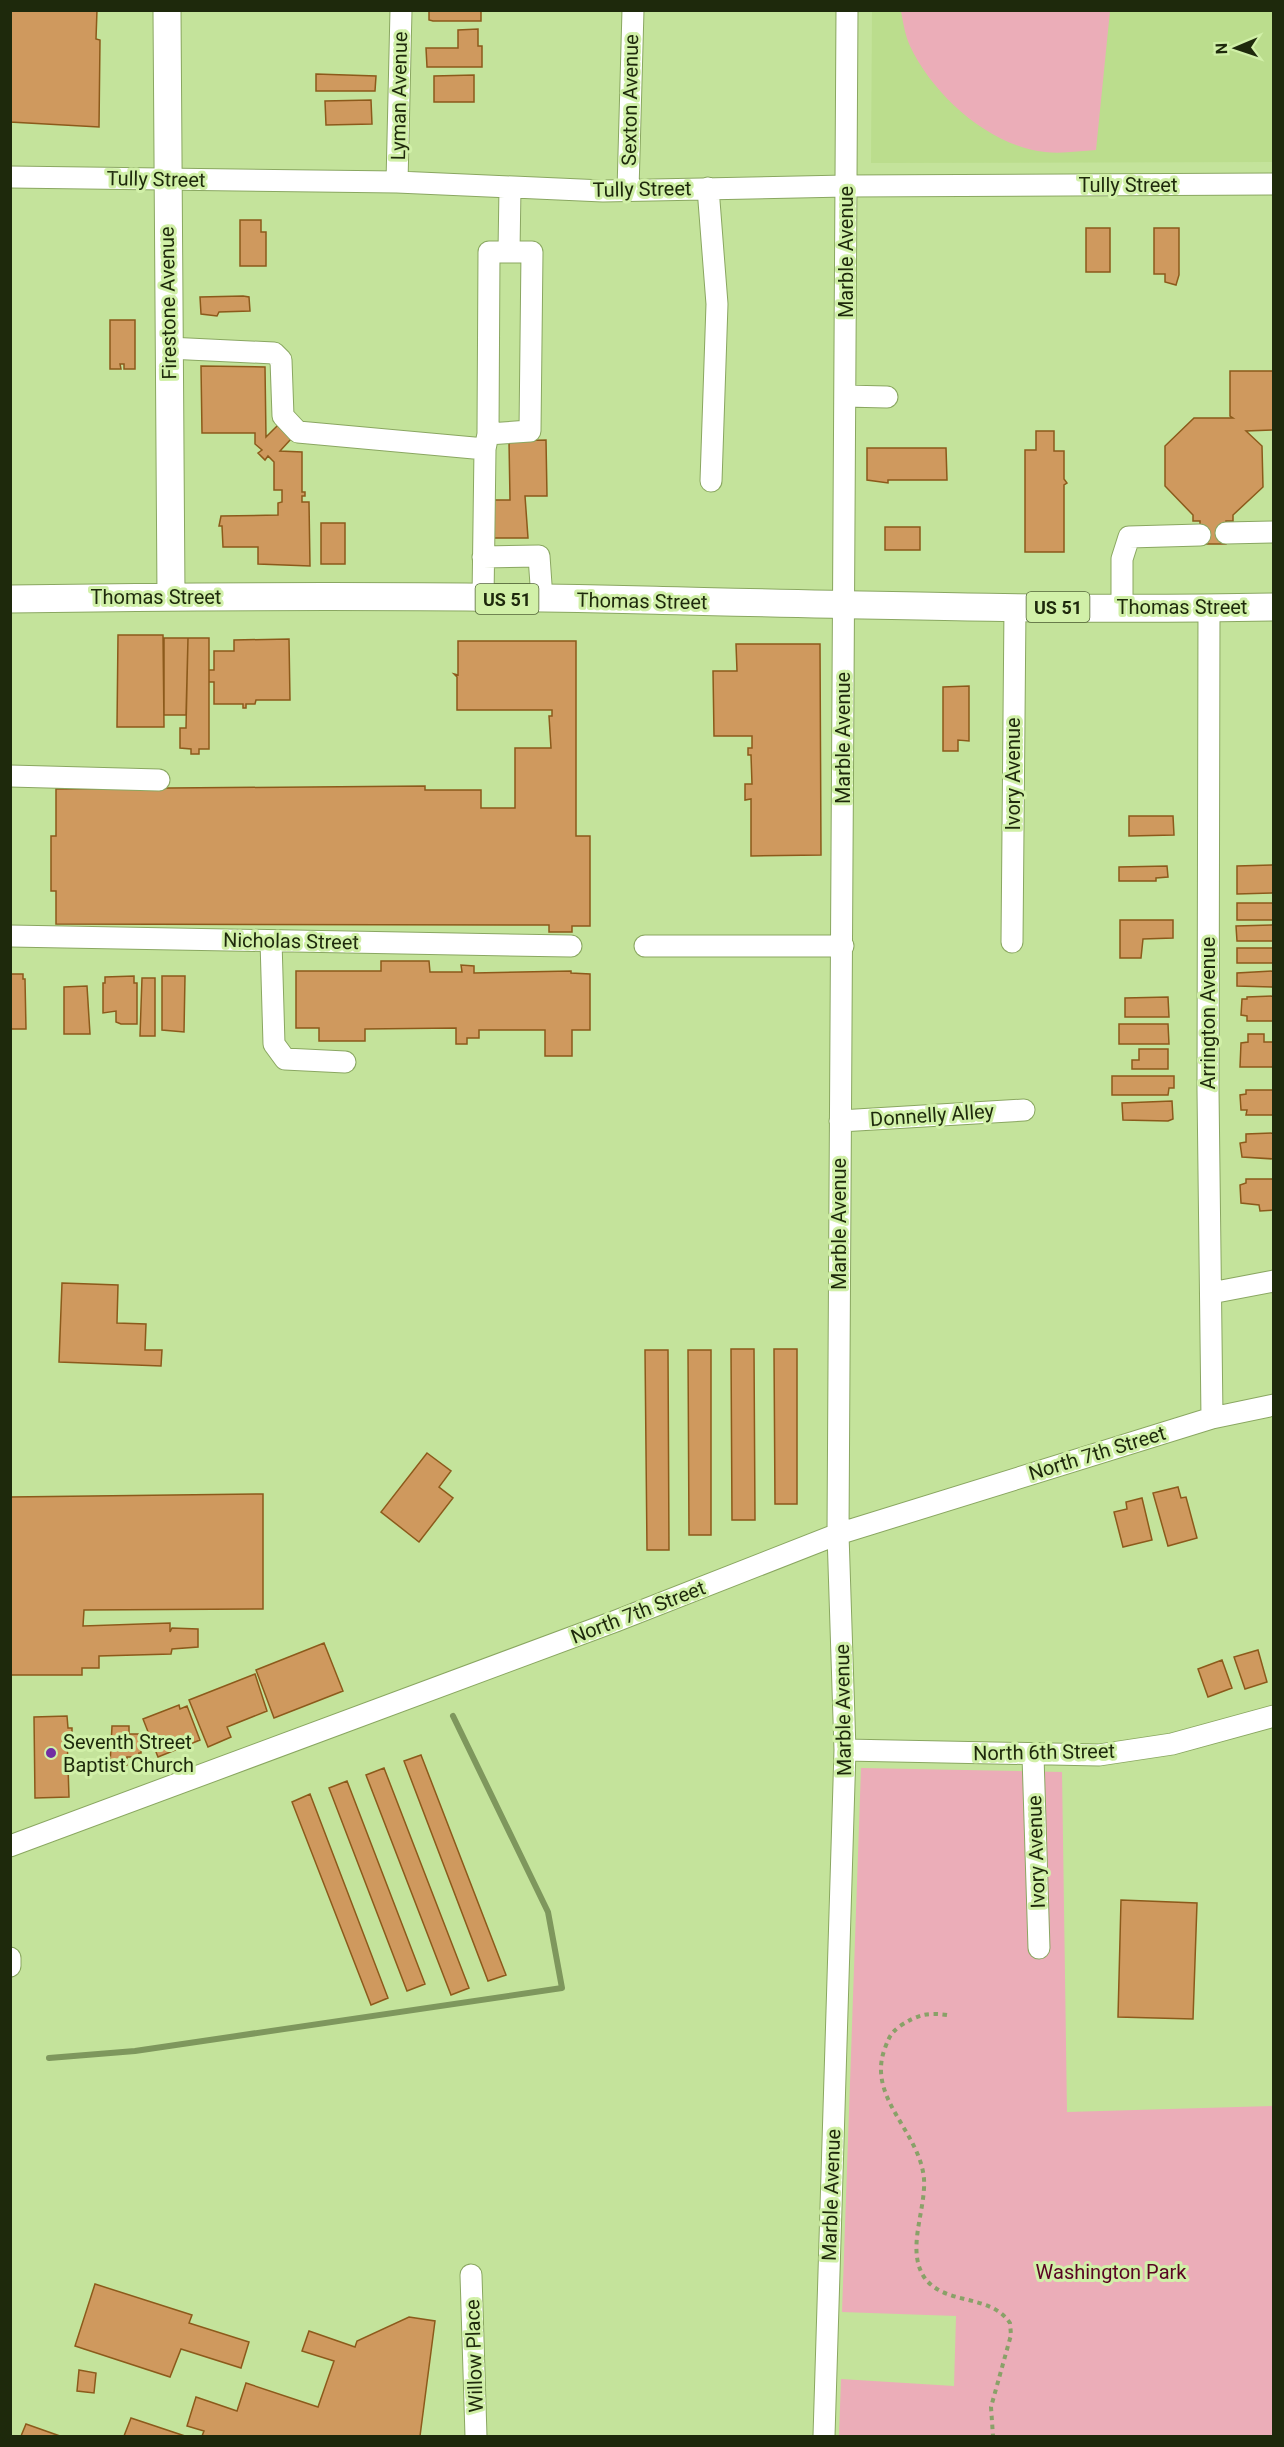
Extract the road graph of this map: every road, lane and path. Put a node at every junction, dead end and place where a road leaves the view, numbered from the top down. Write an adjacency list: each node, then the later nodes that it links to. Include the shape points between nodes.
1 (167, 10): 6 (main road, Firestone Avenue)
2 (401, 10): 7 (street, Lyman Avenue)
3 (633, 10): 12 (street, Sexton Avenue)
4 (847, 10): 9 (street, Marble Avenue)
5 (10, 177): 6 (street, Tully Street)
6 (166, 180): 7 (street, Tully Street); 14 (main road, Firestone Avenue)
7 (397, 182): 10 (street, Tully Street)
8 (1274, 184): 9 (street, Tully Street)
9 (846, 186): 11 (street, Tully Street); 15 (street, Marble Avenue)
10 (510, 187): 12 (street, Tully Street); 13 (street)
11 (708, 188): 12 (street, Tully Street); 18 (street, via 717,304)
12 (628, 190)
13 (509, 252): 17 (street, via 489,252); 17 (street, via 532,252 530,431)
14 (168, 348): 17 (street, via 274,353 281,360 283,416 297,432); 23 (main road, Firestone Avenue)
15 (845, 396): 16 (street); 27 (street, Marble Avenue)
16 (887, 397)
17 (487, 441): 22 (street)
18 (711, 481)
19 (1274, 532): 20 (street)
20 (1226, 533)
21 (1200, 535): 30 (street, via 1129,537 1122,559)
22 (483, 558): 25 (street); 26 (street, via 539,556)
23 (171, 596): 24 (main road, Thomas Street / US 51); 25 (main road, Thomas Street / US 51)
24 (10, 599)
25 (483, 599): 26 (main road, Thomas Street / US 51)
26 (542, 599): 27 (main road, Thomas Street / US 51)
27 (843, 606): 28 (main road, Thomas Street / US 51); 39 (street, Marble Avenue)
28 (1015, 607): 30 (main road, Thomas Street / US 51); 36 (street, Ivory Avenue)
29 (1274, 607): 31 (main road, Thomas Street / US 51)
30 (1122, 608): 31 (main road, Thomas Street / US 51)
31 (1209, 608): 44 (street, Arrington Avenue)
32 (10, 776): 33 (street)
33 (159, 780)
34 (10, 936): 35 (street, Nicholas Street)
35 (271, 941): 37 (street, Nicholas Street); 40 (street, via 274,1044 285,1059)
36 (1012, 942)
37 (572, 946)
38 (645, 946): 39 (street)
39 (843, 946): 42 (street, Marble Avenue)
40 (345, 1062)
41 (1024, 1110): 42 (street, Donnelly Alley)
42 (840, 1121): 47 (street, Marble Avenue)
43 (1274, 1281): 44 (street)
44 (1211, 1293): 46 (street, Arrington Avenue)
45 (1274, 1405): 46 (street, North 7th Street)
46 (1212, 1418): 47 (street, North 7th Street)
47 (838, 1534): 49 (street, Marble Avenue); 51 (street, North 7th Street, via 616,1622)
48 (1274, 1716): 50 (street, North 6th Street, via 1172,1744 1099,1755)
49 (845, 1750): 50 (street, North 6th Street); 58 (street, Marble Avenue)
50 (1033, 1756): 52 (street, Ivory Avenue)
51 (10, 1846)
52 (1040, 1948)
53 (10, 1959): 54 (street)
54 (10, 1966)
55 (947, 2015): 59 (path, via 927,2012 890,2033 882,2057 880,2083 924,2178 916,2262 925,2279 939,2291 994,2307 1010,2323 1011,2335 991,2407)
56 (471, 2275): 57 (street, Willow Place)
57 (476, 2436)
58 (824, 2436)
59 (993, 2436)

